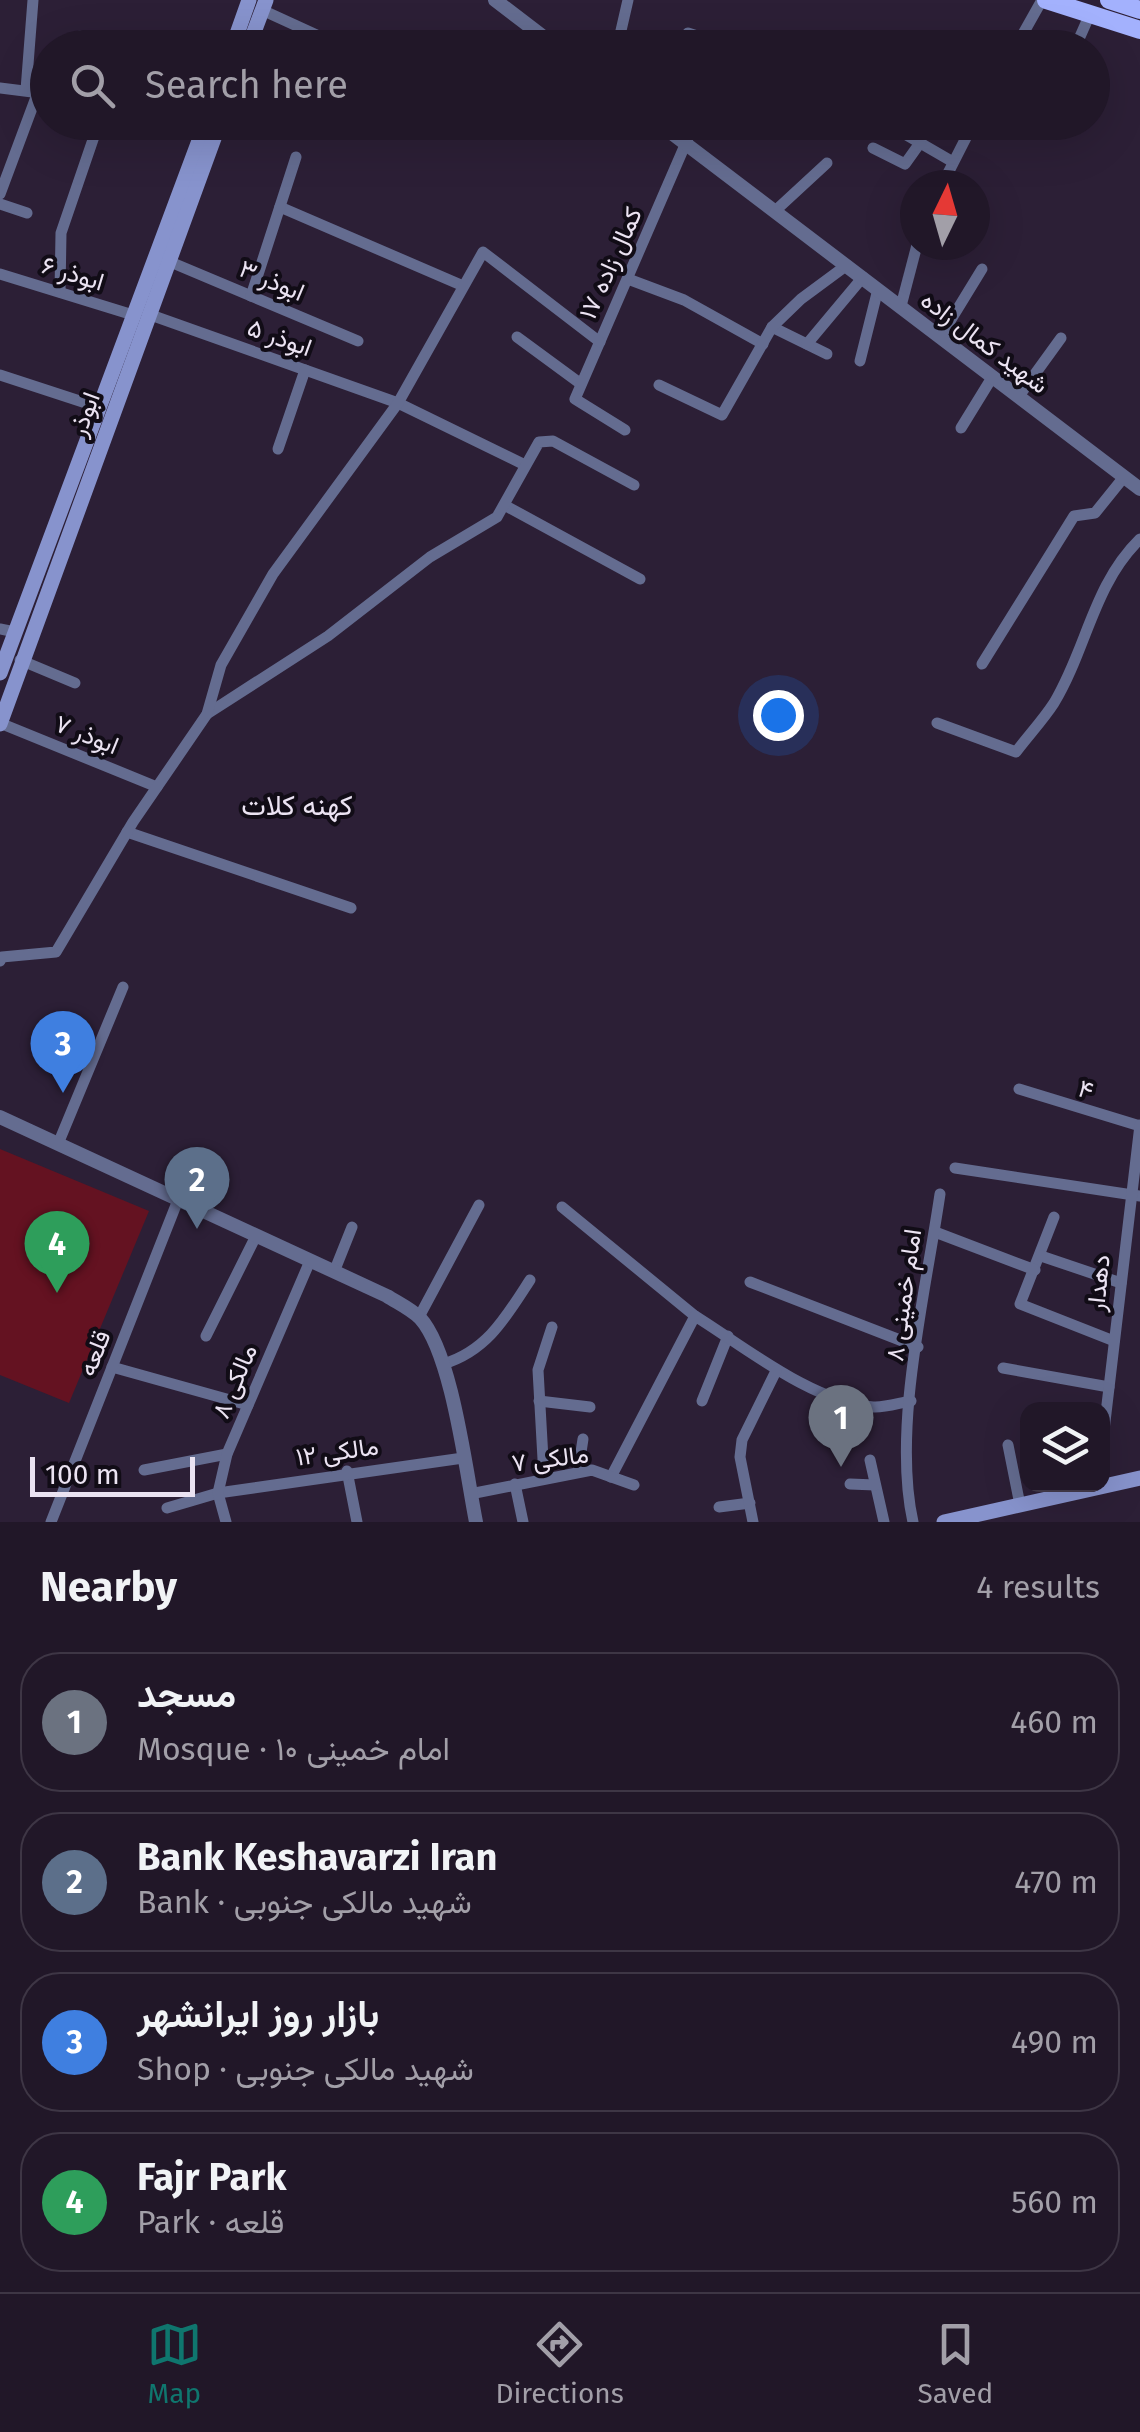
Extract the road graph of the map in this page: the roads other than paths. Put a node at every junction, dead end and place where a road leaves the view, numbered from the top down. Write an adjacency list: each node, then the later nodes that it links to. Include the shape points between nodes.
1 (33, 0): 9 (street)
2 (494, 0): 13 (street)
3 (628, 0): 14 (street)
4 (1044, 0): 8 (main road); 15 (street)
5 (1109, 0): 7 (main road)
6 (259, 3): 10 (main road); 11 (main road); 12 (street)
7 (1139, 7)
8 (1090, 14): 16 (street); 17 (main road)
9 (34, 30)
10 (243, 30)
11 (252, 30)
12 (310, 30)
13 (534, 30)
14 (621, 30)
15 (1026, 30)
16 (1083, 30)
17 (1140, 30)
18 (0, 88): 19 (street)
19 (30, 91)
20 (30, 111): 35 (street)
21 (93, 140): 49 (street, via 60,233)
22 (204, 140): 52 (main road, ابوذر)
23 (205, 140): 41 (main road, ابوذر)
24 (680, 140): 29 (street, شهید کمال زاده)
25 (687, 140): 29 (street, کمال زاده ۱۷)
26 (915, 140): 28 (street)
27 (965, 140): 32 (street)
28 (920, 143): 30 (street, via 905,164); 32 (street)
29 (685, 144): 38 (street, شهید کمال زاده); 46 (street, کمال زاده ۱۷)
30 (873, 148)
31 (296, 157): 37 (street)
32 (953, 162): 34 (street)
33 (826, 163): 38 (street)
34 (949, 170)
35 (0, 194)
36 (0, 204): 39 (street)
37 (280, 207): 47 (street); 50 (street)
38 (775, 211): 42 (street, شهید کمال زاده)
39 (28, 213)
40 (912, 260): 51 (street)
41 (168, 261): 50 (street, ابوذر ۳); 52 (main road, ابوذر)
42 (847, 265): 45 (street, شهید کمال زاده); 53 (street)
43 (982, 268): 54 (street)
44 (0, 274): 49 (street, ابوذر ۶)
45 (862, 277): 48 (street, شهید کمال زاده); 60 (street)
46 (628, 278): 58 (street, کمال زاده ۱۷); 59 (street)
47 (461, 285): 58 (street, via 483,252); 69 (street)
48 (878, 289): 51 (street, شهید کمال زاده); 62 (street)
49 (60, 292): 52 (street, ابوذر ۶)
50 (251, 296): 57 (street, ابوذر ۳)
51 (901, 306): 54 (street, شهید کمال زاده)
52 (140, 314): 63 (street, ابوذر ۵); 70 (main road, ابوذر); 82 (main road, ابوذر)
53 (772, 327): 59 (street); 60 (street)
54 (940, 336): 65 (street, شهید کمال زاده)
55 (518, 337): 66 (street)
56 (1061, 338): 68 (street)
57 (358, 341)
58 (600, 342): 66 (street, کمال زاده ۱۷)
59 (763, 344): 67 (street, via 722,415)
60 (807, 344): 61 (street)
61 (827, 354)
62 (860, 360)
63 (305, 370): 69 (street, ابوذر ۵); 73 (street)
64 (0, 374): 70 (street)
65 (993, 376): 68 (street, شهید کمال زاده); 71 (street)
66 (582, 384): 72 (street, کمال زاده ۱۷, via 575,400)
67 (659, 385)
68 (1020, 396): 75 (street, شهید کمال زاده)
69 (398, 403): 74 (street, ابوذر ۵); 86 (street, via 272,574 221,665)
70 (98, 407): 81 (main road, ابوذر)
71 (961, 428)
72 (624, 430)
73 (278, 450)
74 (525, 465): 76 (street, via 539,442 553,441); 78 (street)
75 (1124, 476): 77 (street, شهید کمال زاده); 83 (street, via 1096,513 1074,516)
76 (634, 486)
77 (1140, 489)
78 (506, 506): 80 (street); 86 (street, via 328,636)
79 (1140, 539): 88 (street, via 1102,587 1055,701 1016,752)
80 (640, 579)
81 (8, 630): 84 (main road, ابوذر)
82 (20, 660): 85 (street); 87 (main road, ابوذر)
83 (982, 664)
84 (0, 673)
85 (75, 682)
86 (207, 714): 89 (street)
87 (0, 723): 89 (street, ابوذر ۷)
88 (937, 723)
89 (157, 787): 90 (street)
90 (127, 832): 91 (street); 92 (street, via 56,952)
91 (351, 908)
92 (0, 961)
93 (123, 986): 97 (street)
94 (1018, 1090): 96 (street, ۴)
95 (0, 1117): 97 (street)
96 (1140, 1126): 100 (street, دهدار)
97 (58, 1144): 101 (street)
98 (955, 1168): 100 (street)
99 (940, 1194): 106 (street, امام خمینی ۸)
100 (1135, 1195): 114 (street, دهدار)
101 (178, 1200): 107 (street); 123 (street, قلعه)
102 (478, 1205): 115 (street)
103 (562, 1207): 116 (street)
104 (1054, 1217): 108 (street)
105 (352, 1228): 111 (street)
106 (934, 1232): 110 (street); 121 (street, امام خمینی ۸)
107 (256, 1236): 109 (street); 118 (street)
108 (1041, 1256): 110 (street); 114 (street)
109 (310, 1260): 111 (street); 131 (street, مالکی ۸)
110 (1035, 1270): 120 (street, via 1020,1304)
111 (334, 1272): 115 (street)
112 (530, 1280): 122 (street, via 495,1332 470,1356)
113 (750, 1282): 121 (street)
114 (1121, 1283): 120 (street, دهدار)
115 (418, 1316): 122 (street)
116 (695, 1316): 119 (street); 142 (street)
117 (552, 1327): 127 (street, via 538,1370)
118 (206, 1336)
119 (728, 1336): 125 (street); 128 (street)
120 (1114, 1341): 126 (street, دهدار)
121 (918, 1347): 129 (street, امام خمینی ۸)
122 (443, 1364): 136 (street)
123 (112, 1367): 131 (street); 156 (street, قلعه)
124 (1003, 1368): 126 (street)
125 (776, 1371): 129 (street, via 873,1407); 152 (street, via 742,1440)
126 (1109, 1387): 130 (street, دهدار)
127 (539, 1401): 132 (street); 141 (street)
128 (702, 1401)
129 (911, 1401): 163 (street, امام خمینی ۸, via 905,1487)
130 (1107, 1402)
131 (248, 1405): 135 (street, مالکی ۸)
132 (590, 1407)
133 (584, 1439): 140 (street)
134 (1008, 1446): 153 (street)
135 (228, 1454): 138 (street); 150 (street, مالکی ۸)
136 (463, 1458): 139 (street, مالکی ۱۲); 151 (street)
137 (870, 1460): 148 (street)
138 (144, 1470)
139 (347, 1471): 150 (street, مالکی ۱۲); 158 (street)
140 (578, 1472): 141 (street, مالکی ۷); 142 (street, مالکی ۷)
141 (544, 1477): 144 (street, مالکی ۷)
142 (611, 1477): 145 (street, مالکی ۷)
143 (1140, 1478): 147 (main road)
144 (515, 1484): 151 (street, مالکی ۷); 160 (street)
145 (634, 1484)
146 (850, 1484): 148 (street)
147 (1110, 1484)
148 (875, 1485): 162 (street)
149 (1075, 1492): 153 (main road)
150 (218, 1493): 155 (street, مالکی ۱۲); 157 (street, مالکی ۸)
151 (470, 1494): 159 (street)
152 (750, 1503): 154 (street); 161 (street)
153 (1020, 1505): 164 (main road)
154 (719, 1507)
155 (167, 1508)
156 (51, 1522)
157 (226, 1522)
158 (357, 1522)
159 (476, 1522)
160 (523, 1522)
161 (754, 1522)
162 (884, 1522)
163 (913, 1522)
164 (944, 1522)

